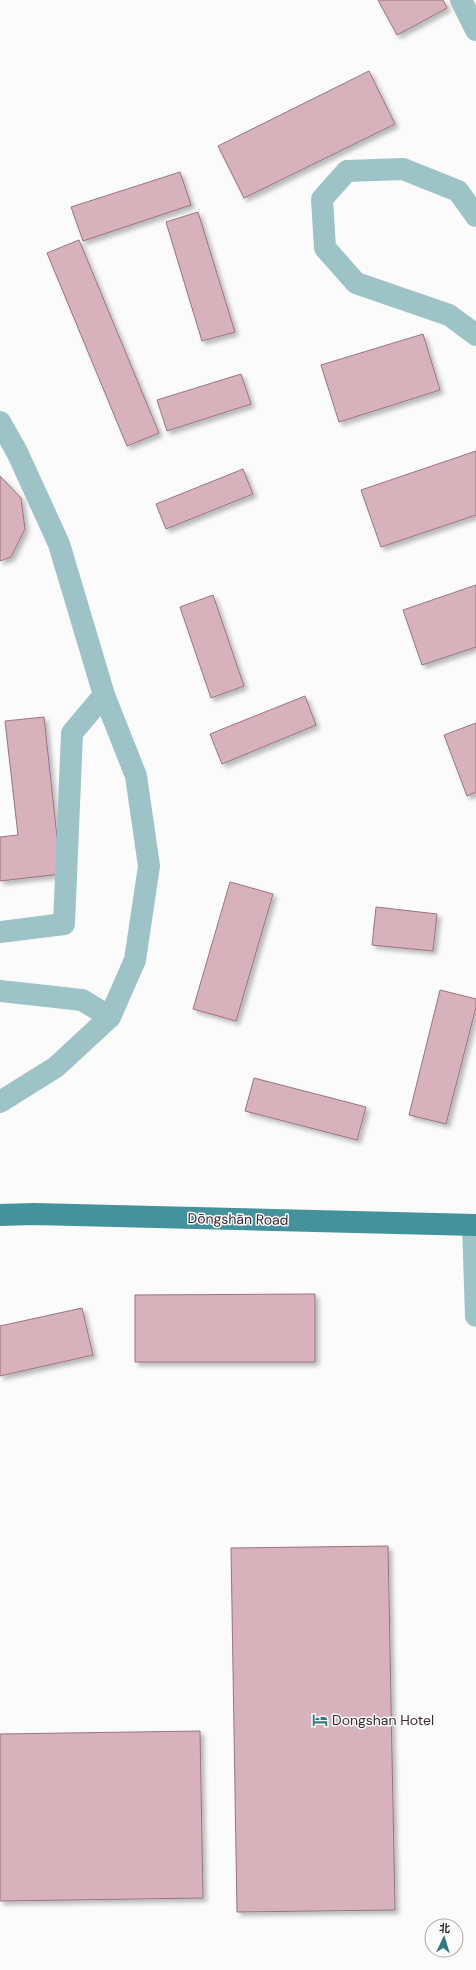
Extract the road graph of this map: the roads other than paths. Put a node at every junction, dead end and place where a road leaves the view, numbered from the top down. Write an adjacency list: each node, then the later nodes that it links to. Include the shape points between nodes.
1 (461, 0): 2 (lane)
2 (476, 30)
3 (476, 216): 4 (lane, via 458,191 403,169 348,170 322,199 325,248 356,283 449,315)
4 (476, 335)
5 (0, 422): 6 (lane, via 17,452 59,544)
6 (104, 695): 7 (lane, via 72,733 64,924); 9 (lane, via 136,776 149,866 135,960)
7 (0, 932)
8 (0, 991): 9 (lane, via 82,1000)
9 (110, 1017): 10 (lane, via 56,1067)
10 (0, 1102)
11 (0, 1216): 12 (main road, Dōngshān Road, via 34,1214)
12 (475, 1225): 13 (lane)
13 (476, 1316)

